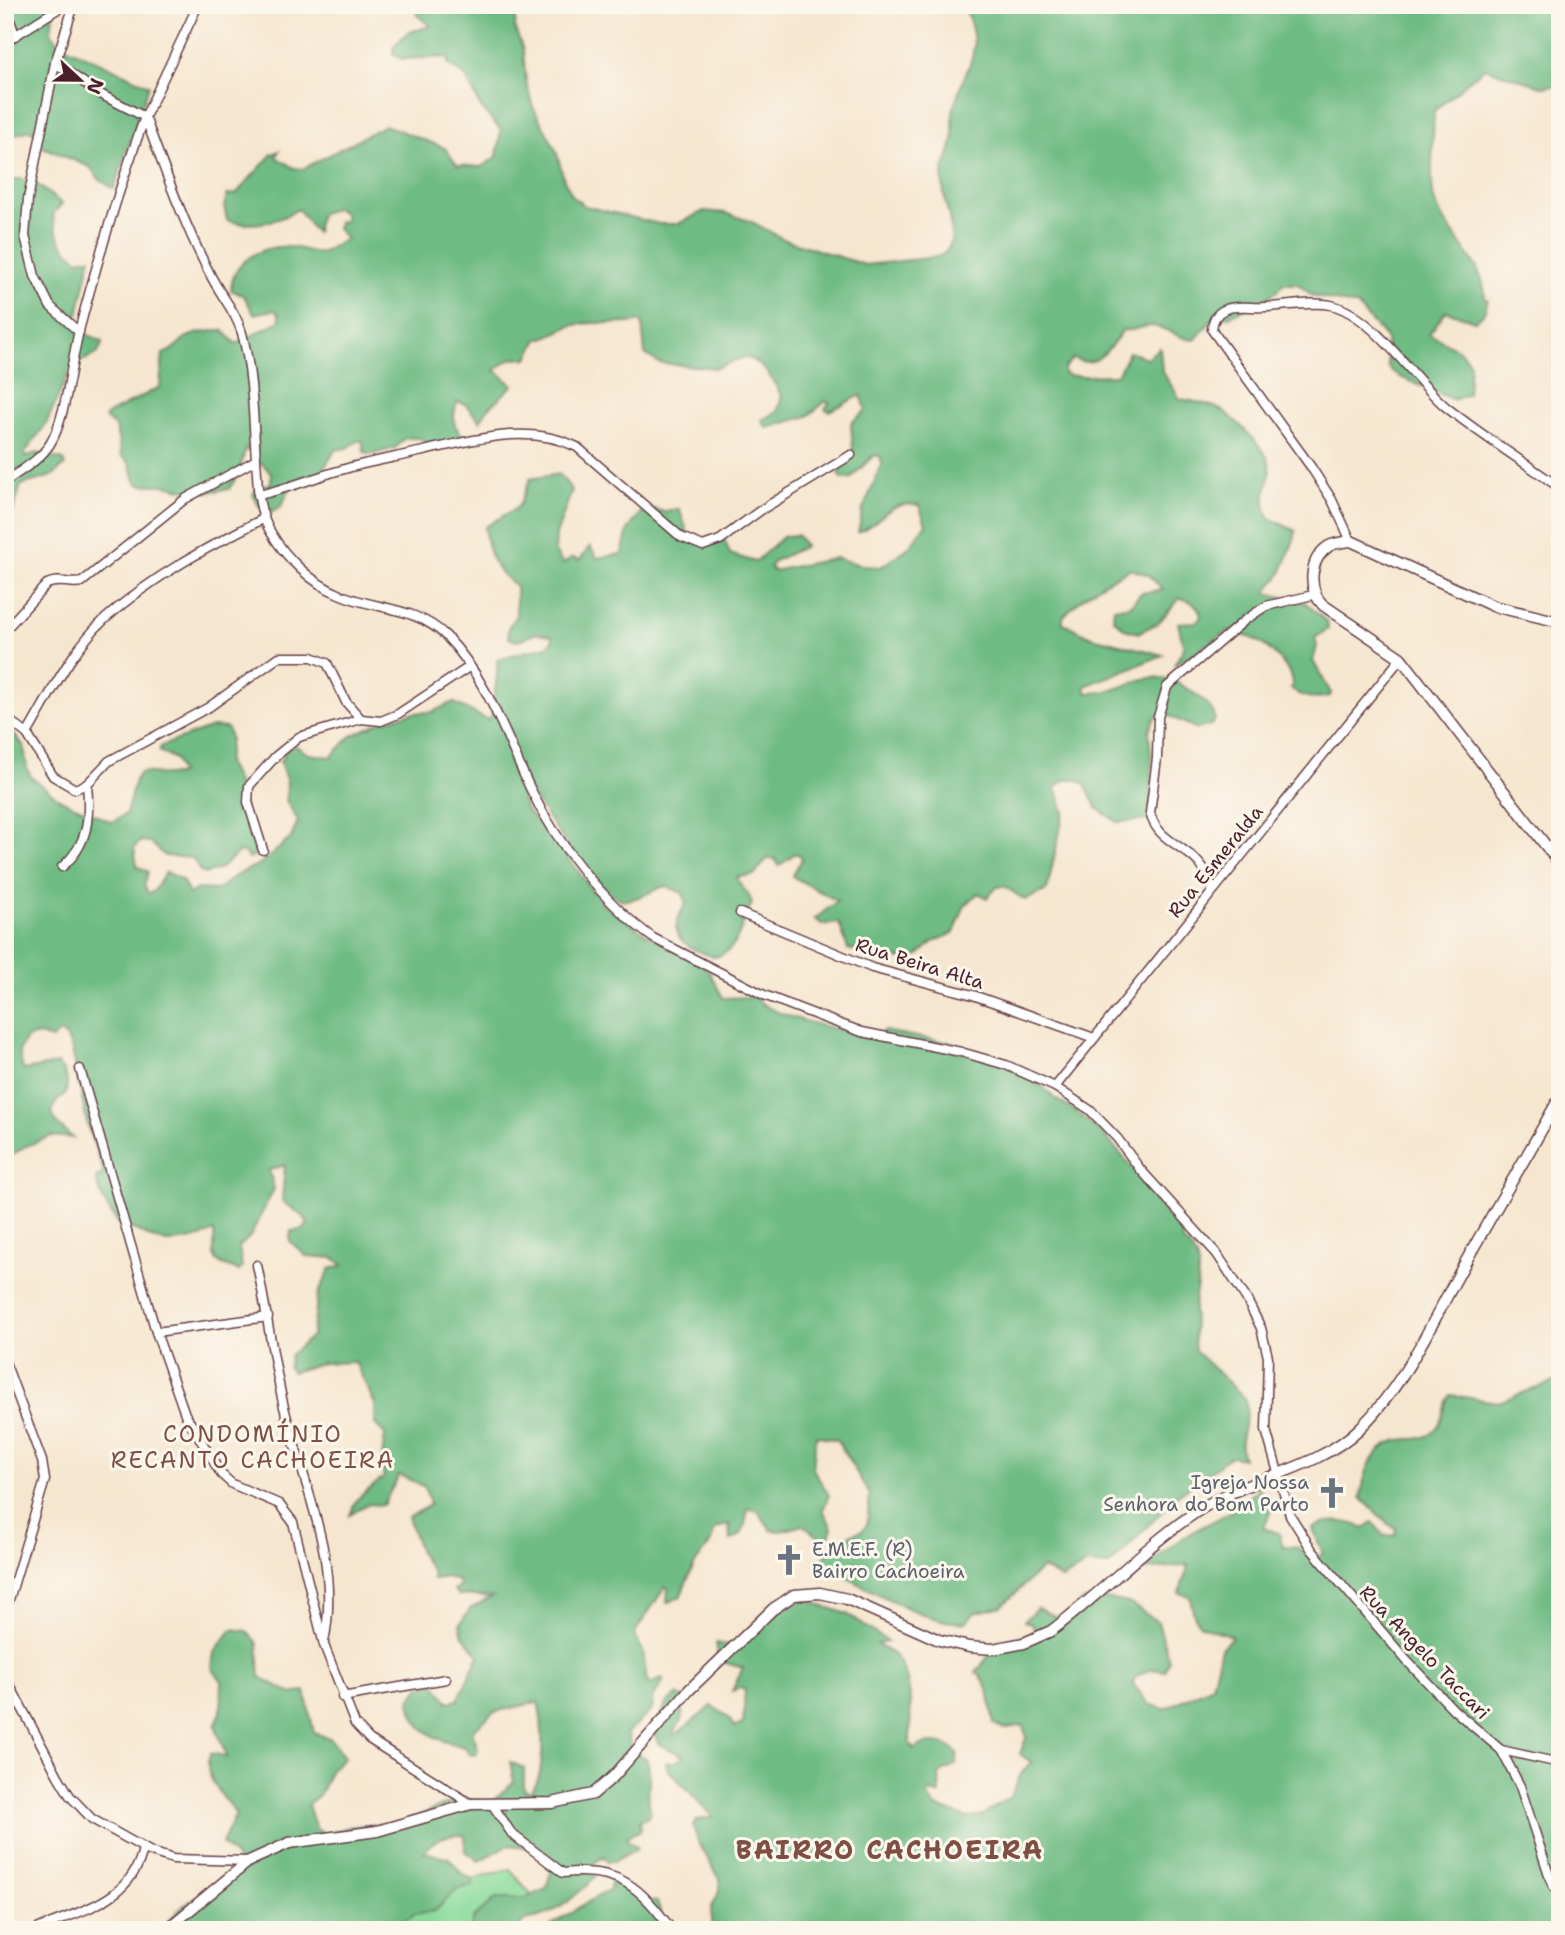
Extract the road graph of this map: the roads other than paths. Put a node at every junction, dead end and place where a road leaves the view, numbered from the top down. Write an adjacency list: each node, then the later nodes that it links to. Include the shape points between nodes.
1 (5, 5): 5 (street)
2 (64, 5): 5 (street)
3 (74, 5): 7 (street)
4 (198, 5): 8 (street)
5 (15, 35): 6 (street)
6 (5, 42)
7 (55, 63): 8 (street); 9 (street, via 25,236 34,276 50,306)
8 (145, 117): 9 (street); 11 (street, via 212,280 242,331)
9 (79, 331): 12 (street, via 50,444)
10 (851, 455): 14 (street, via 720,540 703,546 681,537 577,447 538,435 473,440 340,470)
11 (257, 460): 14 (street); 19 (street, via 185,499 82,582 55,580 47,584)
12 (5, 482)
13 (1560, 488): 16 (street, via 1447,407 1351,312 1329,304 1223,309 1212,322 1212,330 1311,467)
14 (258, 495): 15 (street)
15 (263, 519): 21 (street, Rua Angelo Taccari, via 282,549 316,580 339,594 405,611 426,622 446,636); 24 (street, via 218,542 105,619 71,659)
16 (1351, 541): 17 (street, via 1329,545 1318,558 1311,577); 18 (street, via 1493,606)
17 (1313, 595): 20 (street); 29 (street, via 1266,606 1245,620 1175,678 1161,700 1152,824 1205,867)
18 (1560, 622)
19 (5, 630)
20 (1401, 658): 27 (street); 29 (street, Rua Esmeralda)
21 (470, 667): 23 (street, via 398,715 382,721); 33 (street, Rua Angelo Taccari, via 489,696 551,828 571,857 636,926 764,995 862,1032 1006,1065)
22 (5, 717): 24 (street)
23 (361, 719): 25 (street, via 346,702 327,663 288,655 270,662 209,707 109,761); 26 (street, via 299,737 253,779 248,802)
24 (27, 734): 25 (street, via 53,776 75,789)
25 (87, 783): 28 (street, via 85,837)
26 (263, 850)
27 (1560, 864)
28 (62, 867)
29 (1212, 889): 31 (street, Rua Esmeralda)
30 (740, 912): 31 (street, Rua Beira Alta, via 872,968 973,995)
31 (1094, 1038): 33 (street, Rua Esmeralda)
32 (80, 1069): 37 (street)
33 (1055, 1087): 39 (street, Rua Angelo Taccari, via 1090,1110 1117,1138 1217,1254 1246,1298 1261,1328 1268,1357 1266,1430)
34 (1560, 1097): 39 (street, via 1386,1396 1338,1446)
35 (257, 1265): 36 (street)
36 (268, 1317): 37 (street); 41 (street, via 284,1407 319,1522 329,1589)
37 (156, 1332): 41 (street, via 185,1414 221,1474 232,1484 279,1504 293,1522)
38 (5, 1362): 40 (street, via 45,1480)
39 (1278, 1472): 45 (street, Rua Angelo Taccari, via 1290,1515 1312,1550 1407,1661); 48 (street, via 1198,1510 1076,1612 1051,1631 1024,1643 993,1649 969,1647 939,1640 847,1599 820,1592 794,1595 773,1609 689,1690 593,1794 552,1803)
40 (5, 1613)
41 (324, 1645): 44 (street)
42 (5, 1676): 49 (street, via 70,1796 92,1819)
43 (446, 1679): 44 (street)
44 (342, 1697): 47 (street, via 355,1724 369,1739)
45 (1501, 1750): 46 (street); 51 (street, Rua Angelo Taccari, via 1520,1786)
46 (1560, 1763)
47 (471, 1804): 48 (street); 50 (street, via 377,1831 289,1843)
48 (492, 1804): 54 (street, via 512,1834 563,1872 592,1870 620,1878 652,1903)
49 (143, 1848): 50 (street, via 173,1859); 52 (street, via 135,1874 124,1888)
50 (248, 1861): 53 (street)
51 (1560, 1896)
52 (35, 1930)
53 (166, 1930)
54 (672, 1930)

